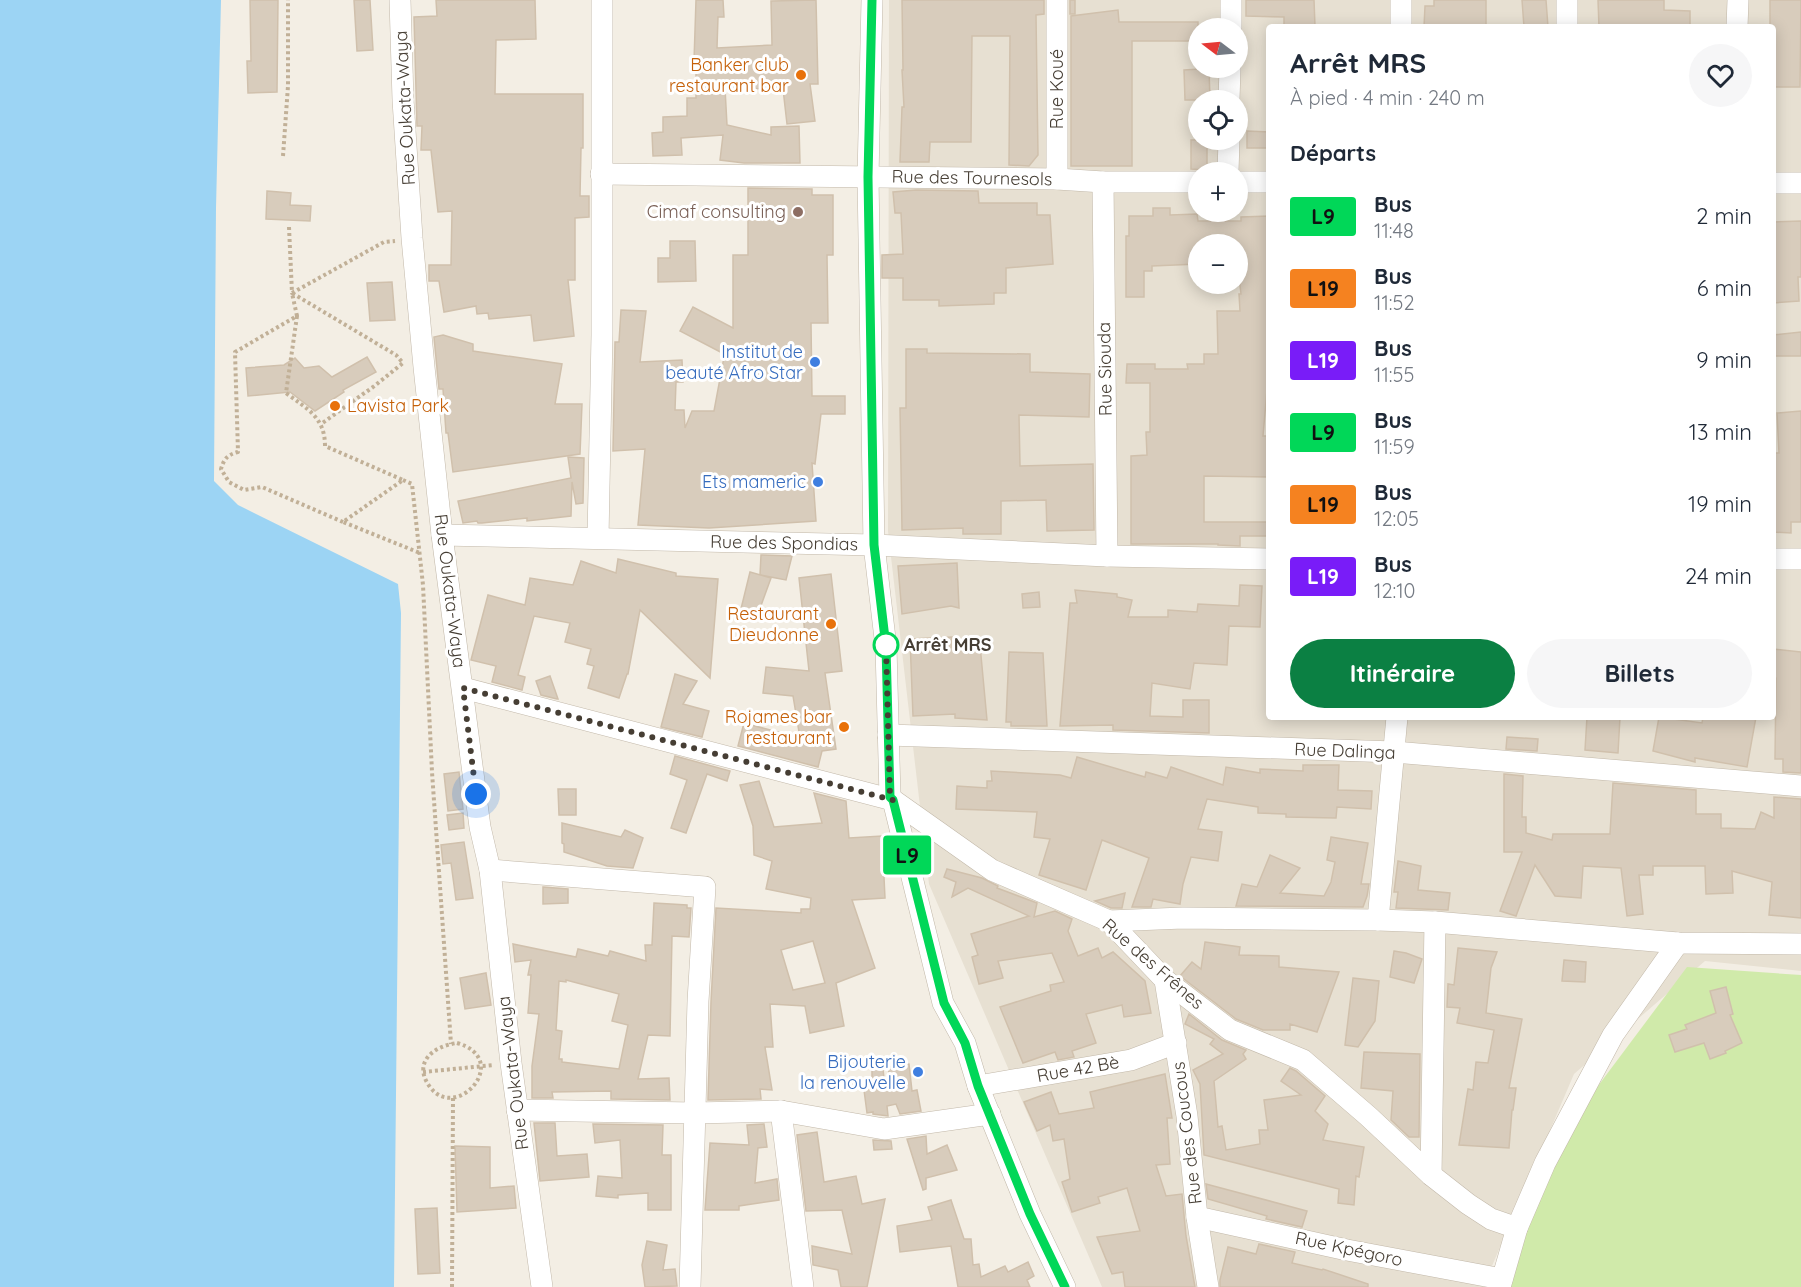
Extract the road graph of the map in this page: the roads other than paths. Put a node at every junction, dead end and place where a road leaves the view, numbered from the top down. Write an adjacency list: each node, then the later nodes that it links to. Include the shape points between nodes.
1 (400, 0): 22 (street, Rue Oukata-Waya, via 412,238)
2 (602, 0): 13 (street)
3 (872, 0): 14 (street)
4 (1056, 0): 15 (street, Rue Koué)
5 (1231, 0): 9 (street)
6 (1401, 0): 10 (street)
7 (1567, 0): 11 (street)
8 (1737, 0): 12 (street)
9 (1231, 18)
10 (1401, 24)
11 (1567, 24)
12 (1737, 24)
13 (601, 174): 14 (street, Rue des Tournesols); 23 (street)
14 (868, 177): 15 (street, Rue des Tournesols); 24 (street)
15 (1057, 179): 16 (street, Rue des Tournesols)
16 (1103, 182): 17 (street, Rue des Tournesols); 25 (street, Rue Siouda)
17 (1188, 182)
18 (1248, 182): 19 (street)
19 (1266, 182)
20 (1776, 183): 21 (street)
21 (1801, 183)
22 (442, 535): 23 (street, Rue des Spondias); 29 (street, Rue Oukata-Waya)
23 (598, 538): 24 (street, Rue des Spondias)
24 (874, 545): 25 (street, Rue des Spondias); 31 (street, via 886,647)
25 (1107, 556): 26 (street, Rue des Spondias)
26 (1266, 559)
27 (1776, 559): 28 (street)
28 (1801, 559)
29 (463, 688): 34 (street); 35 (street, Rue Oukata-Waya, via 480,827)
30 (1397, 720): 32 (street)
31 (888, 735): 32 (street, Rue Dalinga); 34 (street)
32 (1394, 752): 33 (street, Rue Dalinga); 36 (street)
33 (1801, 786)
34 (893, 800): 37 (street, Rue des Frênes, via 992,870); 43 (street, via 944,1003 965,1043)
35 (490, 870): 44 (street, Rue Oukata-Waya); 46 (street, via 705,887)
36 (1378, 920): 37 (street); 38 (street)
37 (1109, 921): 41 (street, Rue des Frênes)
38 (1435, 922): 39 (street); 48 (street)
39 (1678, 943): 40 (street); 50 (street, via 1613,1035 1545,1163)
40 (1801, 944)
41 (1165, 980): 42 (street, Rue des Coucous); 48 (street, Rue des Frênes, via 1230,1030 1303,1060)
42 (1176, 1043): 43 (street, Rue 42 Bè, via 1131,1060); 49 (street, Rue des Coucous)
43 (978, 1086): 47 (street)
44 (517, 1110): 46 (street); 52 (street, Rue Oukata-Waya)
45 (781, 1111): 46 (street); 47 (street, via 884,1129); 54 (street)
46 (694, 1113): 53 (street)
47 (990, 1114): 55 (street, via 1030,1214)
48 (1431, 1175): 50 (street, Rue des Frênes, via 1491,1219)
49 (1197, 1217): 51 (street, Rue Kpégoro); 56 (street, Rue des Coucous)
50 (1517, 1228): 51 (street)
51 (1501, 1283)
52 (542, 1287)
53 (690, 1287)
54 (803, 1287)
55 (1065, 1287)
56 (1208, 1287)

